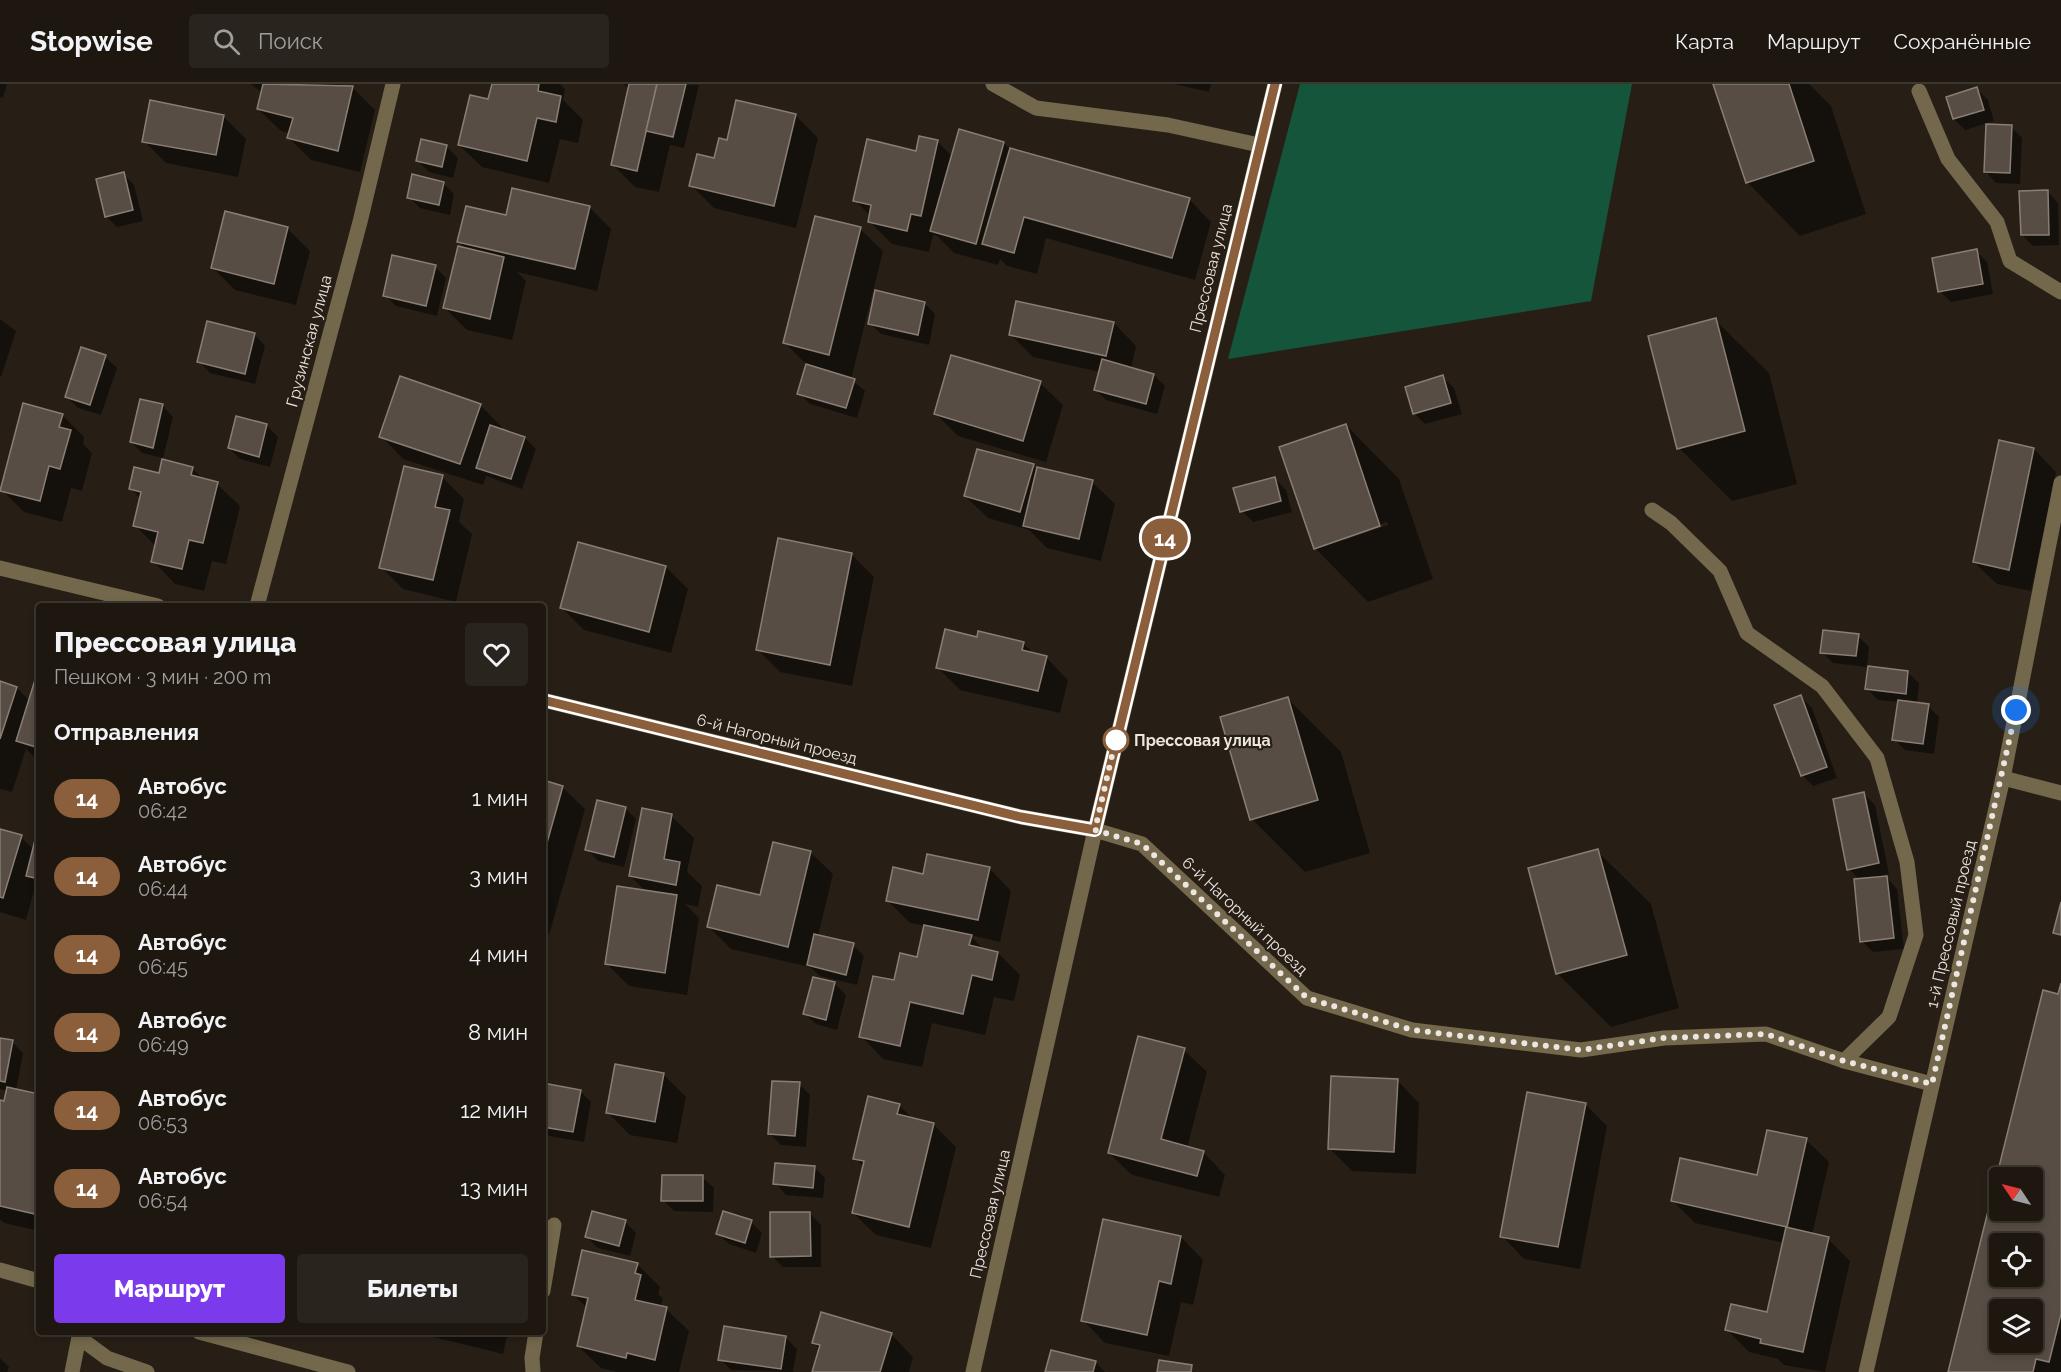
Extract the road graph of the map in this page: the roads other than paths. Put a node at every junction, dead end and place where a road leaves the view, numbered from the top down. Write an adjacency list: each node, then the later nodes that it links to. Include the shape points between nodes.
1 (393, 84): 11 (street, Грузинская улица)
2 (993, 84): 5 (street, via 1036,108 1168,125)
3 (1275, 84): 5 (street, Прессовая улица)
4 (1919, 91): 6 (street, via 1948,159 1997,222 2010,261)
5 (1259, 145): 15 (street, Прессовая улица)
6 (2061, 292)
7 (2061, 483): 13 (street, 1-й Прессовый проезд)
8 (1652, 510): 16 (street, via 1671,523 1720,571 1747,633 1822,686 1877,758 1907,862 1916,935 1889,1017)
9 (0, 568): 10 (street)
10 (146, 603)
11 (258, 603)
12 (546, 701): 15 (street, 6-й Нагорный проезд, via 1021,817)
13 (2003, 778): 14 (street); 17 (street, 1-й Прессовый проезд)
14 (2061, 794)
15 (1095, 830): 16 (street, 6-й Нагорный проезд, via 1142,844 1307,998 1412,1030 1581,1050 1664,1038 1766,1034); 29 (street, Прессовая улица)
16 (1844, 1061): 17 (street, 6-й Нагорный проезд)
17 (1932, 1084): 30 (street, 1-й Прессовый проезд)
18 (554, 1225): 20 (street)
19 (0, 1270): 21 (street)
20 (546, 1273)
21 (36, 1280)
22 (80, 1335): 25 (street); 26 (street, via 107,1358)
23 (210, 1335): 27 (street)
24 (536, 1335): 28 (street)
25 (72, 1372)
26 (147, 1372)
27 (348, 1372)
28 (533, 1372)
29 (973, 1372)
30 (1866, 1372)

